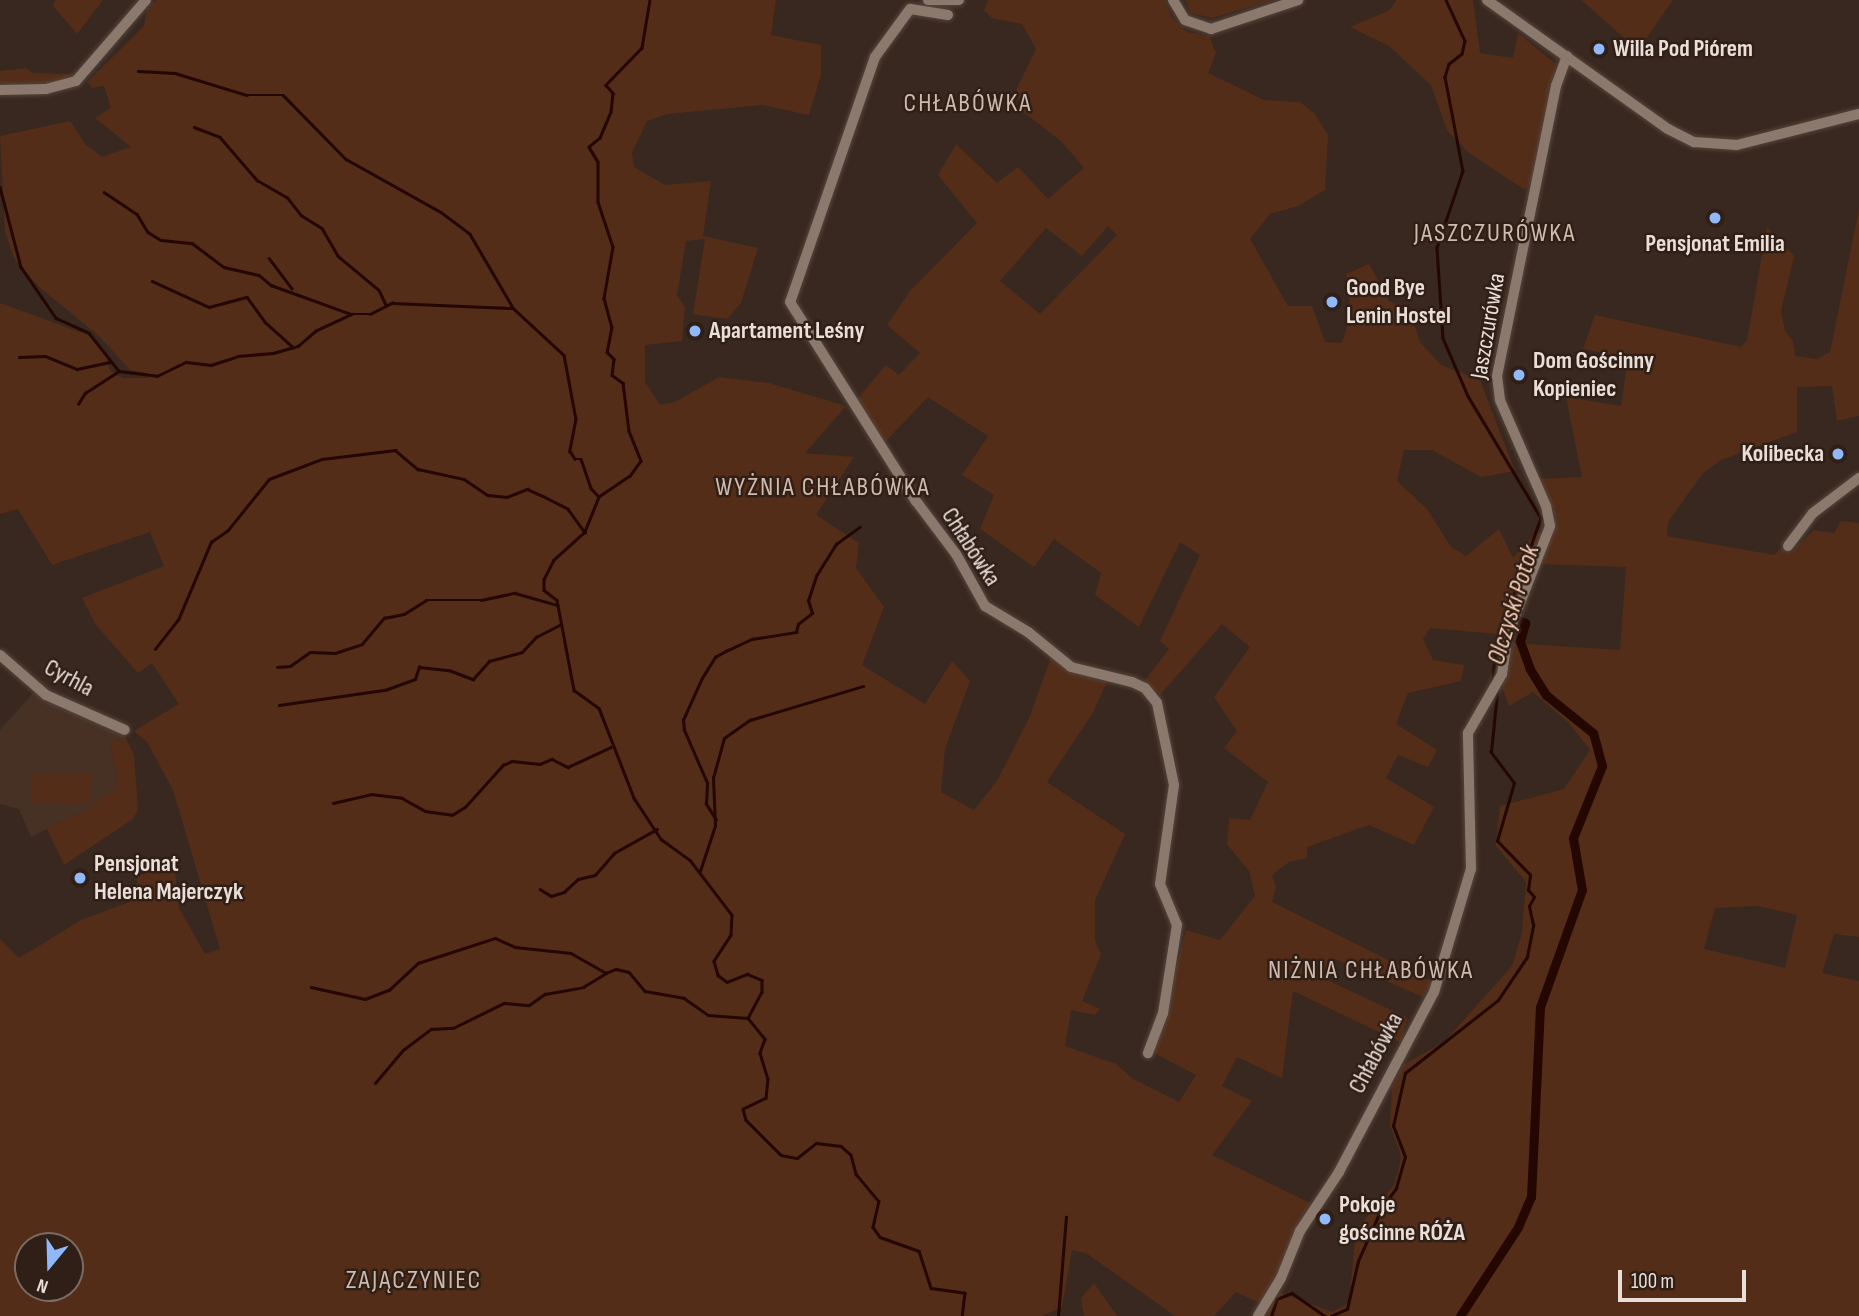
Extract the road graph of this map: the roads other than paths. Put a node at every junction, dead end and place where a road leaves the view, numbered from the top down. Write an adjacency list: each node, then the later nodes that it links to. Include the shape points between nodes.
1 (146, 0): 9 (street, via 86,74 55,88)
2 (928, 0): 3 (street)
3 (959, 0)
4 (1173, 0): 5 (street, via 1185,19 1208,29)
5 (1298, 0)
6 (1487, 0): 8 (street)
7 (948, 15): 16 (street, Chłabówka, via 910,9 877,54 790,302 916,501 956,554 985,606 1028,632 1071,667 1132,682 1145,688 1157,704 1174,785 1160,884 1177,925 1163,1013)
8 (1567, 56): 10 (street, via 1674,132 1711,146 1746,144); 14 (street, Jaszczurówka, via 1556,86 1497,376 1503,408 1551,522 1508,634)
9 (0, 90)
10 (1859, 114)
11 (1859, 478): 12 (street, via 1813,513)
12 (1788, 546)
13 (0, 655): 15 (street, Cyrhla, via 46,695)
14 (1502, 674): 17 (street, Chłabówka, via 1468,733 1471,869 1434,992 1339,1172 1300,1231 1281,1278)
15 (125, 730)
16 (1148, 1053)
17 (1258, 1316)

